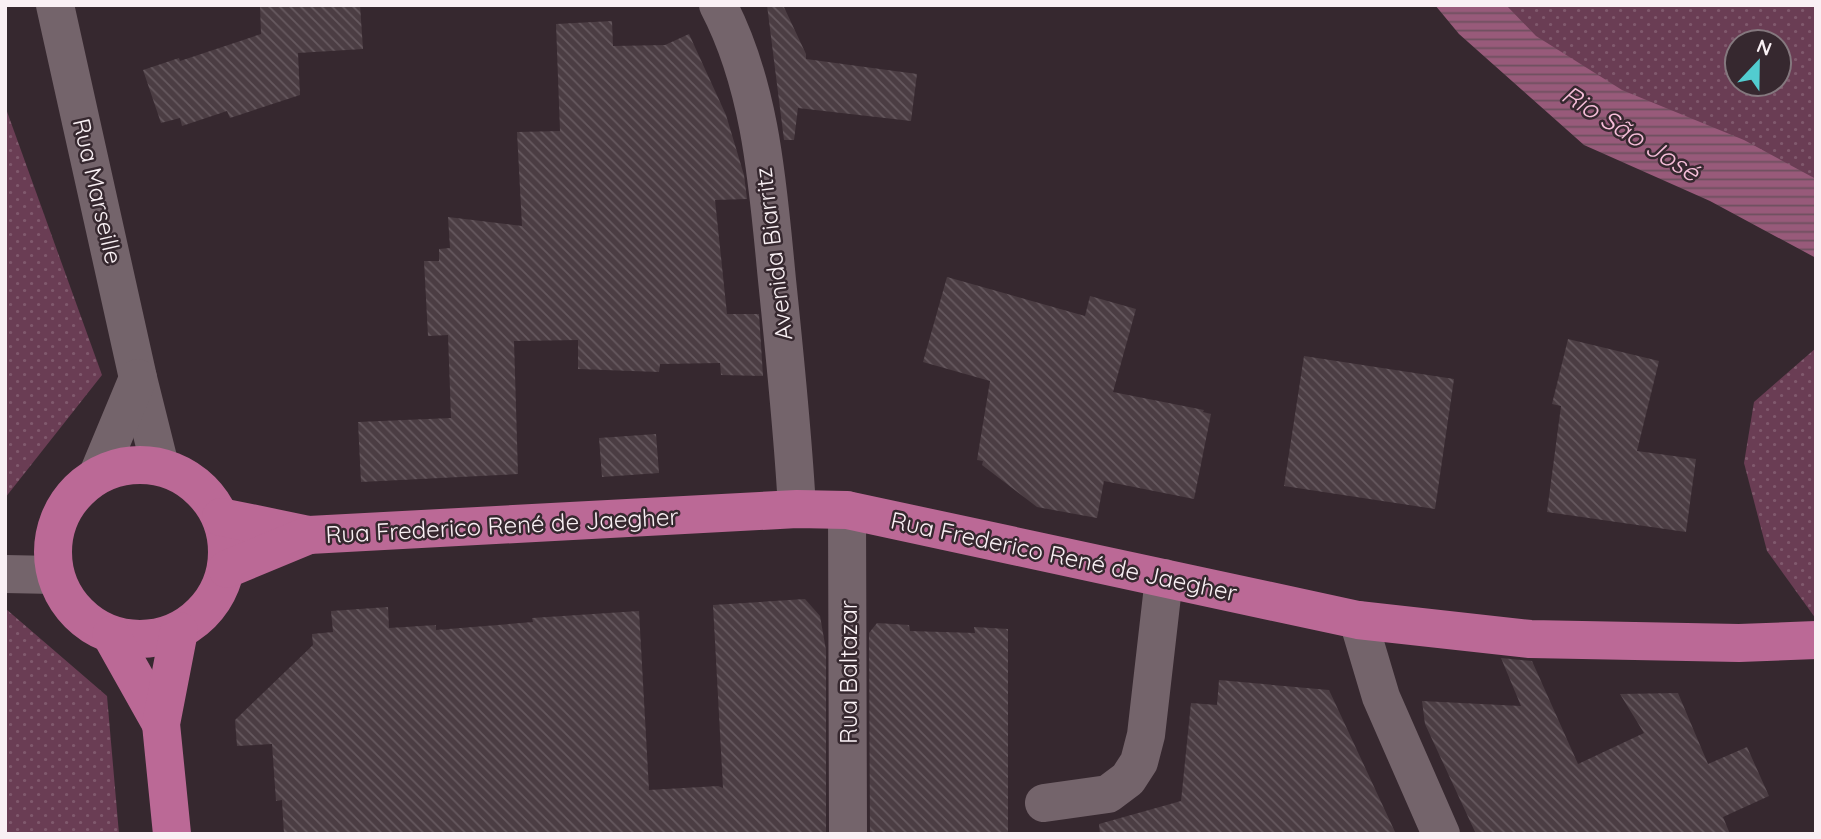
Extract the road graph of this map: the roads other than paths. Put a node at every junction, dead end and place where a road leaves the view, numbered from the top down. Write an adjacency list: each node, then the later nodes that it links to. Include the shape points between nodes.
1 (55, 5): 3 (street, Rua Marseille)
2 (718, 5): 6 (street, Avenida Biarritz, via 752,102 767,186)
3 (138, 378): 4 (street, Rua Marseille); 5 (street)
4 (160, 466): 5 (main road, via 129,464); 8 (main road, via 186,476 207,494)
5 (98, 474): 11 (main road, via 73,494 57,522)
6 (797, 509): 7 (main road, Rua Frederico René de Jaegher); 9 (main road, Rua Frederico René de Jaegher)
7 (847, 510): 14 (main road, Rua Frederico René de Jaegher); 22 (street, Rua Baltazar)
8 (221, 517): 9 (main road, Rua Frederico René de Jaegher); 12 (main road)
9 (309, 535): 12 (main road, Rua Frederico René de Jaegher)
10 (5, 551): 11 (street)
11 (53, 564): 13 (street); 17 (main road, via 63,594 76,612)
12 (227, 569): 16 (main road, via 217,595 201,615)
13 (5, 574)
14 (1164, 578): 15 (main road, Rua Frederico René de Jaegher); 20 (street, via 1139,762 1128,779 1108,794)
15 (1358, 620): 18 (main road, Rua Frederico René de Jaegher, via 1530,639); 23 (street, via 1381,697)
16 (179, 631): 17 (main road, via 155,639); 19 (main road)
17 (111, 635): 19 (main road)
18 (1816, 640)
19 (161, 724): 21 (main road)
20 (1044, 803)
21 (172, 834)
22 (848, 834)
23 (1441, 834)

